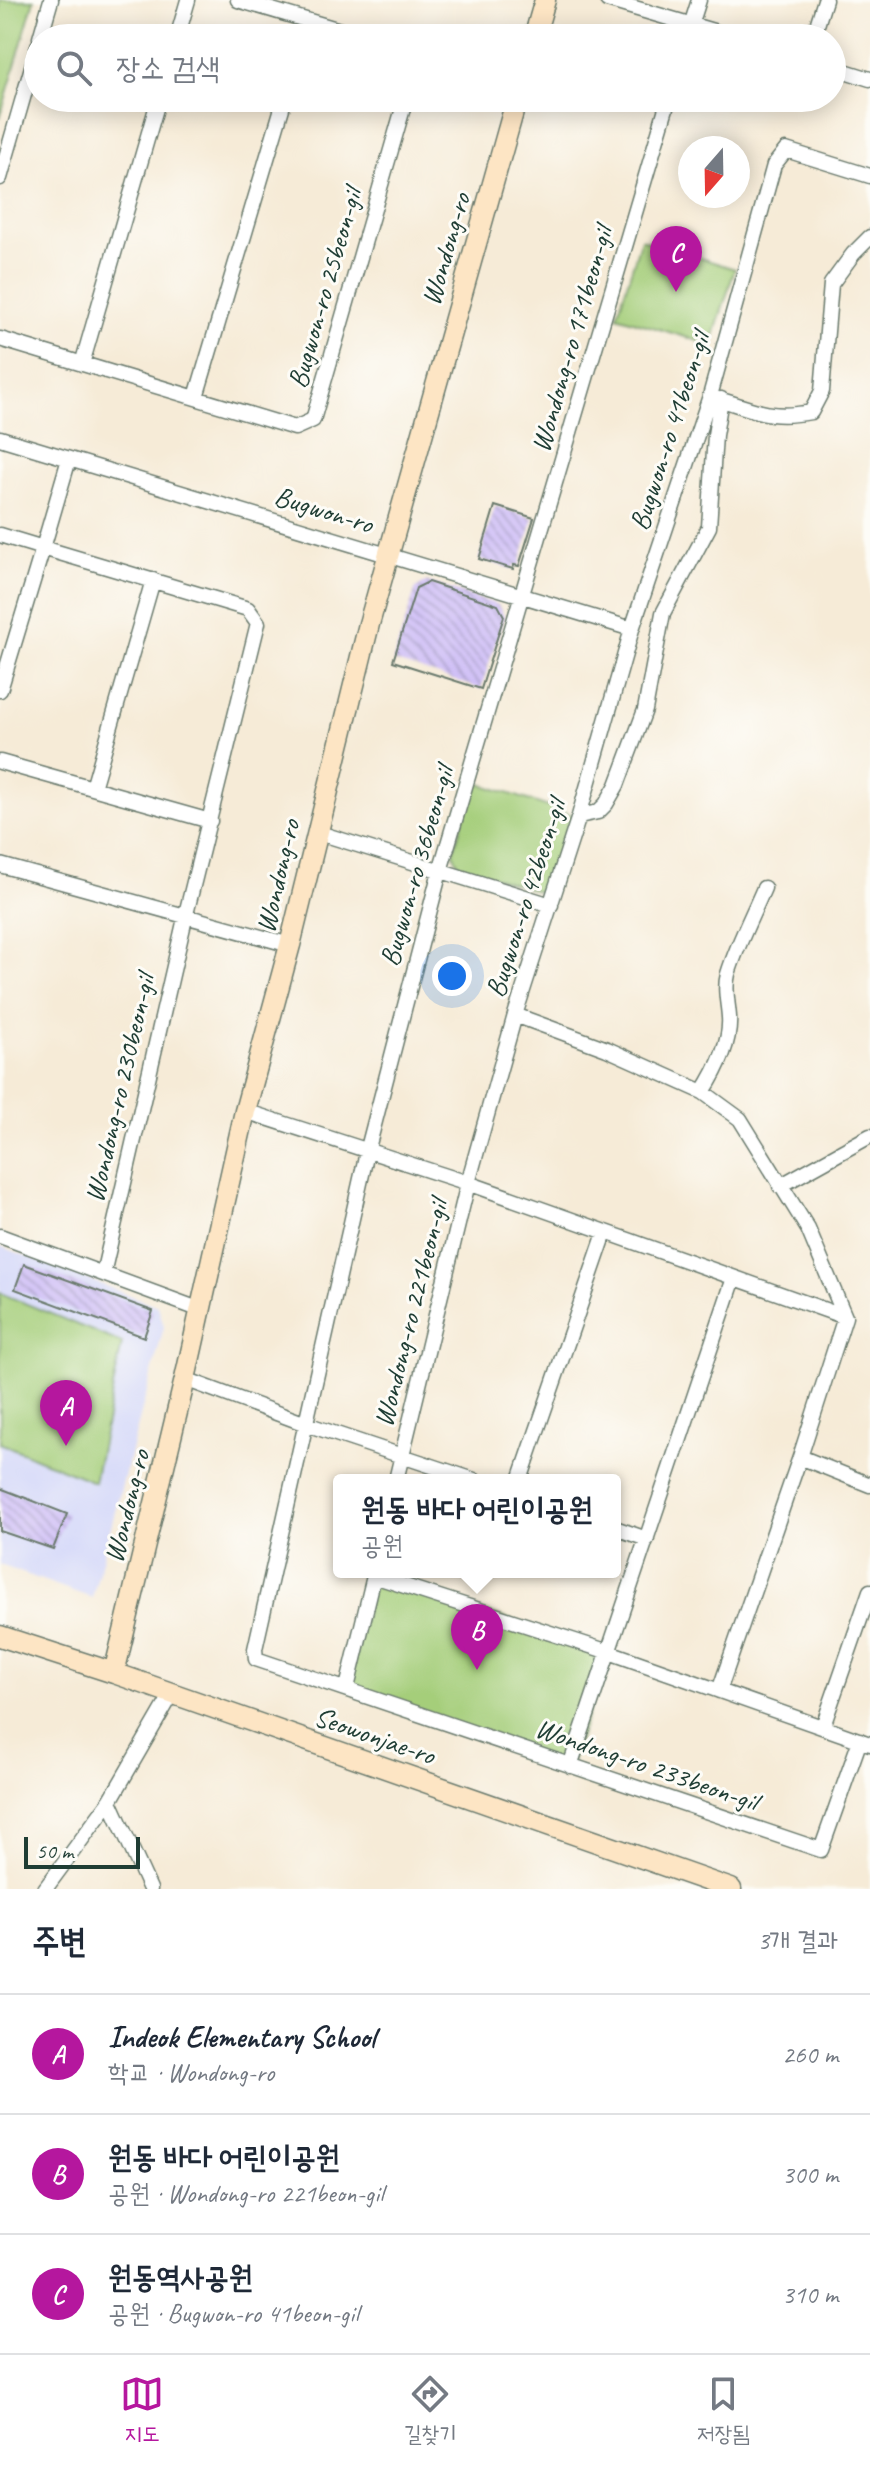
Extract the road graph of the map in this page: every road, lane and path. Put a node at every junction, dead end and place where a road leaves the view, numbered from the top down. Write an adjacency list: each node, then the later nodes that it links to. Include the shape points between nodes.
1 (51, 0): 9 (street)
2 (188, 0): 10 (street)
3 (238, 0): 8 (street)
4 (545, 0): 13 (street)
5 (607, 0): 14 (street)
6 (699, 0): 15 (street)
7 (825, 0): 16 (street)
8 (308, 21): 11 (street); 12 (street)
9 (44, 24)
10 (181, 24)
11 (307, 24)
12 (318, 24)
13 (538, 24)
14 (670, 24)
15 (691, 24)
16 (817, 24)
17 (846, 71): 18 (street)
18 (870, 79)
19 (24, 95): 26 (street)
20 (155, 112): 29 (street)
21 (281, 112): 30 (street)
22 (402, 112): 30 (street, Bugwon-ro 25beon-gil, via 313,420 295,428)
23 (513, 112): 36 (street, Wondong-ro)
24 (665, 112): 38 (street, Wondong-ro 171beon-gil)
25 (870, 176): 31 (street, Bugwon-ro 41beon-gil, via 786,150 779,155)
26 (0, 178)
27 (870, 237): 31 (street, via 831,284 822,391 811,412 762,414)
28 (0, 339): 29 (street, Bugwon-ro 25beon-gil)
29 (82, 364): 30 (street, Bugwon-ro 25beon-gil)
30 (196, 397)
31 (716, 398): 39 (street, Bugwon-ro 41beon-gil); 43 (street, via 709,527 663,613 645,710 617,785 598,812)
32 (0, 438): 33 (street, Bugwon-ro)
33 (69, 459): 35 (street); 36 (street, Bugwon-ro)
34 (0, 535): 35 (street, Wondong-ro 230beon-gil)
35 (43, 548): 37 (street, Wondong-ro 230beon-gil); 40 (street)
36 (388, 555): 38 (street, Bugwon-ro); 45 (street, Wondong-ro)
37 (153, 580): 42 (street); 44 (street, Wondong-ro 230beon-gil, via 248,609 258,623)
38 (522, 596): 39 (street, Bugwon-ro); 47 (street, Bugwon-ro 36beon-gil)
39 (632, 629): 43 (street, Bugwon-ro 42beon-gil)
40 (0, 690)
41 (0, 762): 42 (street)
42 (93, 788): 44 (street)
43 (579, 816): 49 (street, Bugwon-ro 42beon-gil)
44 (210, 821): 50 (street, Wondong-ro 230beon-gil)
45 (316, 832): 47 (street); 51 (street, Wondong-ro)
46 (0, 865): 50 (street)
47 (440, 871): 49 (street); 56 (street, Bugwon-ro 36beon-gil)
48 (764, 888): 53 (street, via 728,973 726,1042)
49 (551, 905): 52 (street, Bugwon-ro 42beon-gil)
50 (186, 915): 51 (street); 61 (street, Wondong-ro 230beon-gil)
51 (290, 945): 54 (street, Wondong-ro)
52 (515, 1015): 53 (street); 57 (street, Bugwon-ro 42beon-gil)
53 (703, 1092): 58 (street, via 740,1119)
54 (245, 1111): 56 (street, Wondong-ro 221beon-gil); 63 (street, Wondong-ro)
55 (870, 1136): 58 (street)
56 (367, 1152): 57 (street, Wondong-ro 221beon-gil); 66 (street)
57 (468, 1183): 59 (street, Wondong-ro 221beon-gil); 67 (street, Wondong-ro 221beon-gil)
58 (780, 1186): 64 (street, via 808,1229)
59 (605, 1233): 62 (street, Wondong-ro 221beon-gil); 71 (street)
60 (0, 1236): 61 (street)
61 (103, 1274): 63 (street)
62 (734, 1278): 64 (street, Wondong-ro 221beon-gil); 74 (street)
63 (201, 1310): 65 (street, Wondong-ro)
64 (845, 1317): 68 (street)
65 (185, 1379): 66 (street); 80 (street, Wondong-ro)
66 (306, 1424): 67 (street); 81 (street, Wondong-ro 233beon-gil, via 256,1659)
67 (402, 1455): 69 (street); 70 (street)
68 (800, 1457): 72 (street); 82 (street)
69 (397, 1474)
70 (457, 1474)
71 (522, 1474)
72 (870, 1485)
73 (621, 1530): 74 (street)
74 (647, 1539): 79 (street)
75 (373, 1578): 81 (street)
76 (386, 1578): 79 (street)
77 (870, 1591): 84 (street)
78 (0, 1636): 80 (street, Seowonjae-ro)
79 (609, 1652): 82 (street); 86 (street)
80 (114, 1673): 83 (street, Seowonjae-ro)
81 (347, 1688): 86 (street, Wondong-ro 233beon-gil)
82 (719, 1691): 84 (street)
83 (172, 1694): 87 (street); 90 (street, Seowonjae-ro)
84 (823, 1726): 85 (street)
85 (865, 1742): 86 (street, Wondong-ro 233beon-gil, via 821,1850)
86 (570, 1766)
87 (110, 1801): 88 (street); 89 (street)
88 (153, 1887)
89 (45, 1889)
90 (731, 1889)

